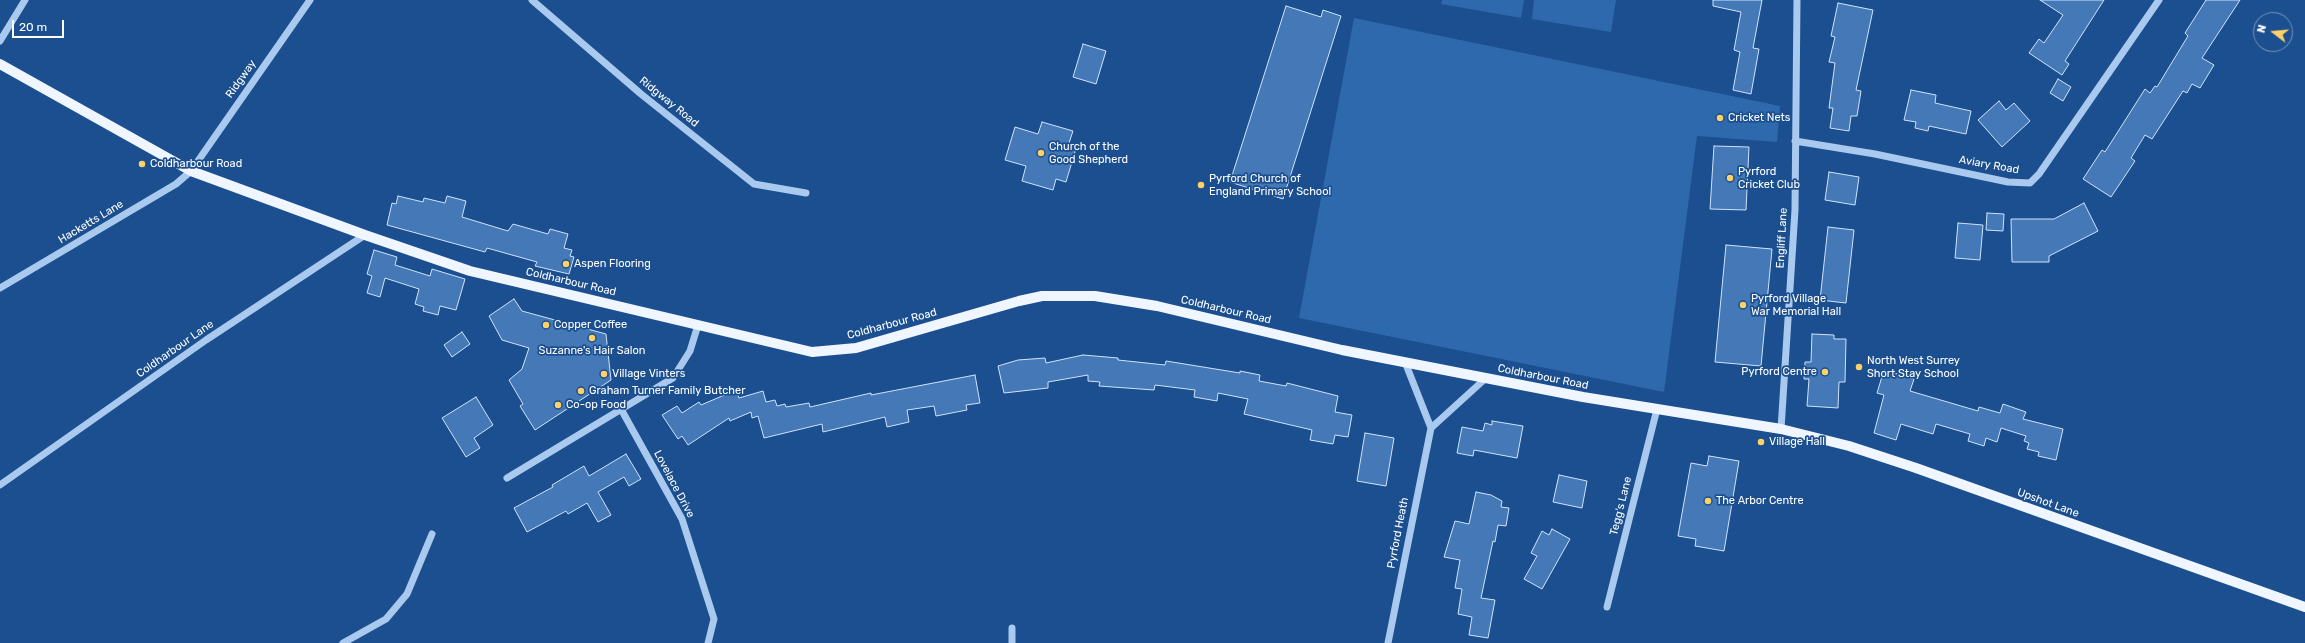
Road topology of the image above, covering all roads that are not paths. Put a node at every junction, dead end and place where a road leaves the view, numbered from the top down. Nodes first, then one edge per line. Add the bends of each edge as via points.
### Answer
1 (25, 0) edge
2 (310, 0) edge
3 (532, 0) edge
4 (1797, 0) edge
5 (2158, 0) edge
6 (0, 40) edge
7 (0, 64) edge
8 (1795, 142) junction
9 (191, 171) junction
10 (806, 193) dead end
11 (366, 235) junction
12 (0, 288) edge
13 (698, 325) junction
14 (1405, 362) junction
15 (1486, 378) junction
16 (620, 409) junction
17 (1657, 409) junction
18 (1430, 428) junction
19 (1781, 429) junction
20 (507, 478) dead end
21 (0, 485) edge
22 (432, 534) dead end
23 (1607, 607) dead end
24 (2305, 607) edge
25 (1012, 628) dead end
26 (343, 643) edge
27 (708, 643) edge
28 (1012, 643) edge
29 (1388, 643) edge

1 - 6 street
2 - 9 street, Ridgway
3 - 10 street, Ridgway Road via 641,94 754,184
4 - 8 street, Engliff Lane
5 - 8 street, Aviary Road via 2039,174 2030,182 2008,182 1875,154
7 - 9 main road, Coldharbour Road
8 - 19 street, Engliff Lane via 1795,210
9 - 11 main road, Coldharbour Road
9 - 12 street, Hacketts Lane via 176,184
11 - 13 main road, Coldharbour Road via 470,271
11 - 21 street, Coldharbour Lane via 206,340
13 - 14 main road, Coldharbour Road via 812,352 856,348 1042,296 1095,296 1157,306 1342,350
13 - 16 street via 690,351 673,378
14 - 15 main road, Coldharbour Road
14 - 18 street
15 - 17 main road, Coldharbour Road
15 - 18 street
16 - 20 street
16 - 27 street, Lovelace Drive via 682,519 714,619
17 - 19 main road, Coldharbour Road
17 - 23 street, Tegg's Lane
18 - 29 street, Pyrford Heath
19 - 24 main road, Upshot Lane via 1849,446 1916,468
22 - 26 street via 407,594 386,619
25 - 28 street

